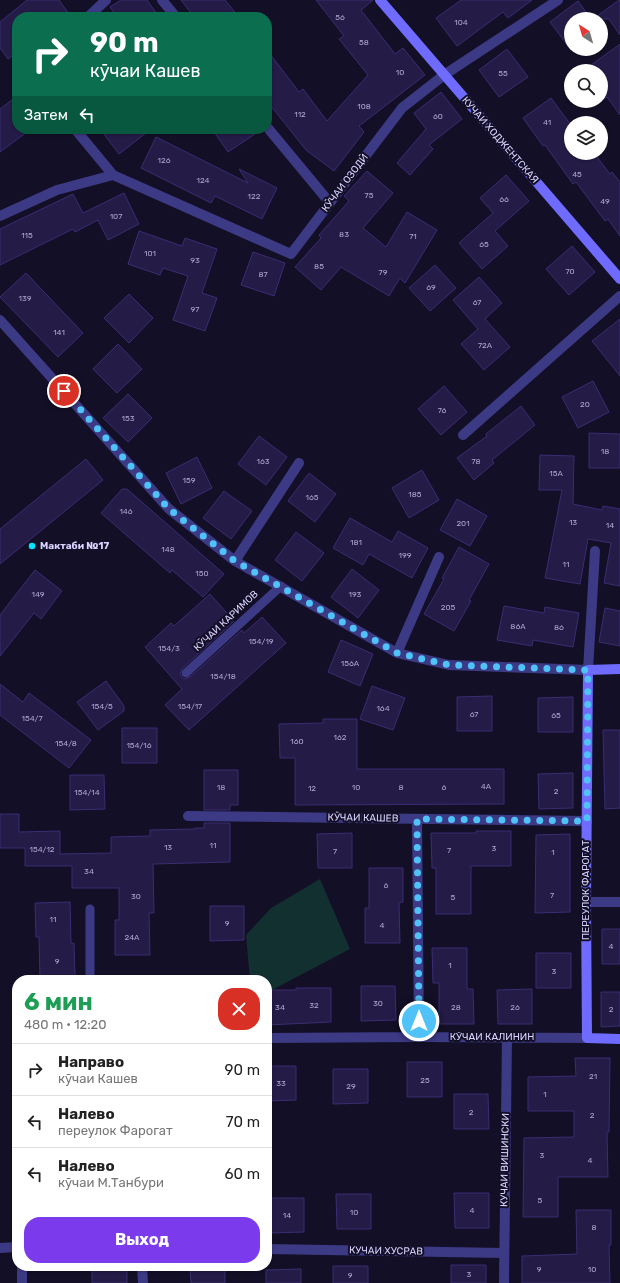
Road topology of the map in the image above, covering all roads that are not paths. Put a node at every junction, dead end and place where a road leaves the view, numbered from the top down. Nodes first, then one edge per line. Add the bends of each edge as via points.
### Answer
1 (106, 0) edge
2 (162, 0) edge
3 (380, 0) edge
4 (558, 0) edge
5 (93, 12) edge
6 (172, 12) edge
7 (444, 75) junction
8 (272, 132) edge
9 (79, 134) edge
10 (113, 175) junction
11 (330, 203) junction
12 (0, 216) edge
13 (620, 279) edge
14 (620, 296) edge
15 (0, 320) edge
16 (463, 435) dead end
17 (299, 463) dead end
18 (595, 551) dead end
19 (439, 558) dead end
20 (235, 561) junction
21 (281, 586) junction
22 (397, 653) junction
23 (620, 669) edge
24 (588, 670) junction
25 (186, 673) dead end
26 (188, 816) dead end
27 (417, 819) junction
28 (587, 821) junction
29 (586, 902) junction
30 (620, 902) edge
31 (90, 909) dead end
32 (90, 975) edge
33 (419, 1037) junction
34 (506, 1037) junction
35 (272, 1038) edge
36 (587, 1038) junction
37 (620, 1039) edge
38 (12, 1247) edge
39 (0, 1248) edge
40 (272, 1249) edge
41 (504, 1252) junction
42 (22, 1271) edge
43 (142, 1271) edge
44 (22, 1283) edge
45 (142, 1283) edge
46 (504, 1283) edge

1 - 5 street
2 - 6 street
3 - 7 street, КУЧАИ ХОДЖЕНТСКАЯ
4 - 7 street, КӮЧАИ ОЗОДӢ
7 - 11 street, КӮЧАИ ОЗОДӢ via 402,108
7 - 13 street, КУЧАИ ХОДЖЕНТСКАЯ
8 - 11 street
9 - 10 street, КӮЧАИ ОЗОДӢ
10 - 11 street, КӮЧАИ ОЗОДӢ via 290,254
10 - 12 street via 57,190
14 - 16 street
15 - 20 street via 169,509
17 - 20 street
18 - 24 street
19 - 22 street
20 - 21 street
21 - 22 street
21 - 25 lane, КӮЧАИ КАРИМОВ
22 - 24 street via 449,665
23 - 24 street
24 - 28 street, ПЕРЕУЛОК ФАРОГАТ
26 - 27 street, КӮЧАИ КАШЕВ
27 - 28 street, КӮЧАИ КАШЕВ
27 - 33 street
28 - 29 street, ПЕРЕУЛОК ФАРОГАТ
29 - 30 street
29 - 36 street, ПЕРЕУЛОК ФАРОГАТ
31 - 32 lane
33 - 34 street, КӮЧАИ КАЛИНИН
33 - 35 street, КӮЧАИ КАЛИНИН
34 - 36 street, КӮЧАИ КАЛИНИН
34 - 41 street, КУЧАИ ВИШИНСКИ
36 - 37 street, КӮЧАИ КАЛИНИН
38 - 39 street
40 - 41 street, КУЧАИ ХУСРАВ
41 - 46 street, КУЧАИ ВИШИНСКИ
42 - 44 street
43 - 45 street

